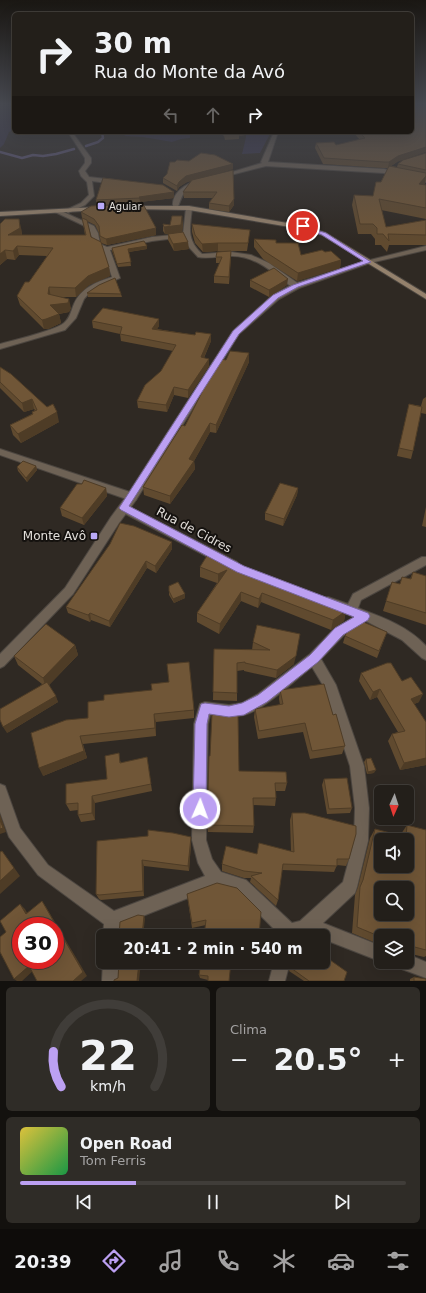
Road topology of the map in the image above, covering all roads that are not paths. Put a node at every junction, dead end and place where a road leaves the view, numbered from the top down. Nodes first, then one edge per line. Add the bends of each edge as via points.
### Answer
1 (83, 151) edge
2 (268, 151) edge
3 (266, 164) junction
4 (88, 179) junction
5 (426, 180) edge
6 (124, 183) edge
7 (175, 207) junction
8 (106, 208) edge
9 (122, 208) edge
10 (189, 208) junction
11 (57, 211) junction
12 (68, 211) junction
13 (0, 214) edge
14 (186, 235) junction
15 (425, 249) edge
16 (106, 250) junction
17 (368, 262) junction
18 (296, 286) junction
19 (426, 297) edge
20 (0, 347) edge
21 (0, 452) edge
22 (132, 497) junction
23 (124, 508) junction
24 (426, 561) edge
25 (241, 569) edge
26 (314, 597) edge
27 (351, 610) junction
28 (364, 616) junction
29 (426, 654) edge
30 (314, 658) junction
31 (0, 662) edge
32 (0, 791) edge
33 (216, 879) junction
34 (112, 920) junction
35 (111, 929) edge
36 (291, 929) edge
37 (298, 929) edge
38 (330, 933) edge
39 (374, 951) edge
40 (414, 965) edge
41 (111, 969) edge
42 (280, 969) edge
43 (426, 970) edge
44 (110, 981) edge
45 (277, 981) edge

1 - 4 street via 88,163 82,171
2 - 3 street via 264,162
3 - 5 street via 392,170
3 - 7 street via 189,184 176,195
4 - 6 street
4 - 12 street via 92,195
7 - 9 main road
7 - 10 main road
8 - 12 main road
10 - 14 street
10 - 17 main road via 303,226 324,234
11 - 12 main road
11 - 13 main road
11 - 16 street via 92,226 97,245
14 - 16 street via 152,239
14 - 18 street via 190,247 200,256 248,256 257,259
15 - 17 street
16 - 20 street via 116,278 101,282 80,298 70,323 62,328
17 - 18 street
17 - 19 main road
18 - 22 street via 276,297 236,332
21 - 22 street
22 - 23 street
23 - 25 street, Rua de Cidres
23 - 31 street via 69,591
24 - 27 street via 357,598
26 - 27 street
27 - 28 street
28 - 29 street via 406,636
28 - 30 street via 339,632
30 - 33 street via 263,698 244,709 229,711 205,708 201,724 199,840 206,863
30 - 37 street via 330,685 357,766 362,808 360,840 349,887 331,905
32 - 34 street via 14,832 43,870
33 - 34 street
33 - 36 street via 241,886
34 - 35 street
38 - 39 street
40 - 43 street
41 - 44 street
42 - 45 street

